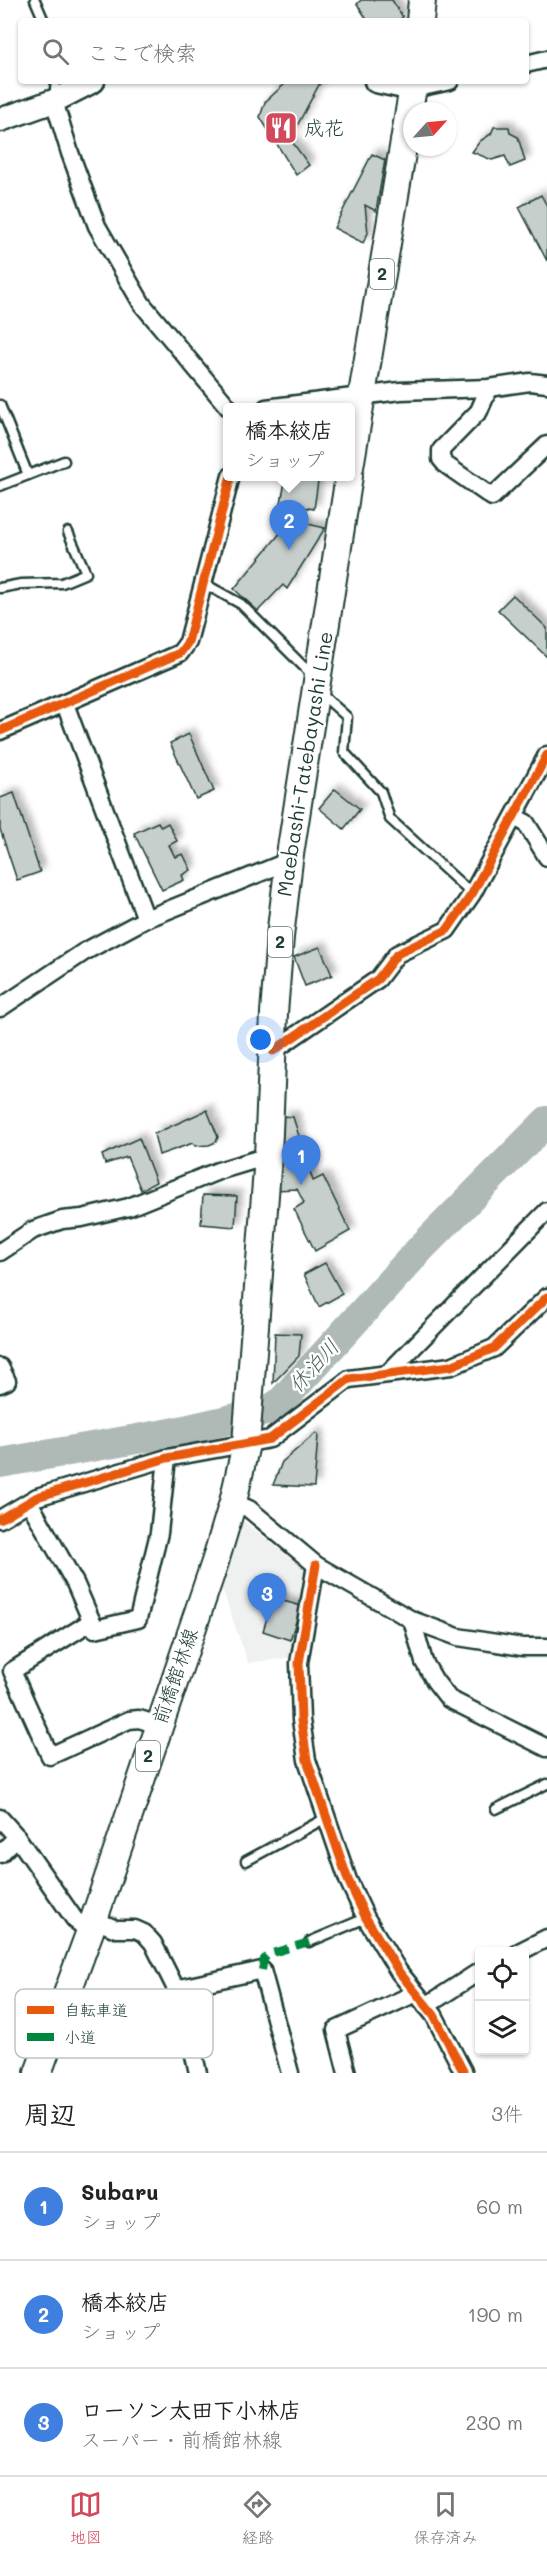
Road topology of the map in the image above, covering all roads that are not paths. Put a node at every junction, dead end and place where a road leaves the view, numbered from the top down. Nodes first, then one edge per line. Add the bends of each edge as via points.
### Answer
1 (35, 0) edge
2 (422, 0) edge
3 (43, 18) edge
4 (420, 18) edge
5 (547, 59) edge
6 (529, 63) edge
7 (82, 84) edge
8 (414, 85) edge
9 (55, 91) edge
10 (0, 120) edge
11 (547, 384) edge
12 (489, 388) junction
13 (362, 395) junction
14 (225, 403) edge
15 (303, 403) edge
16 (0, 405) edge
17 (355, 441) edge
18 (547, 444) edge
19 (64, 461) dead end
20 (28, 475) junction
21 (230, 481) edge
22 (348, 481) edge
23 (0, 486) edge
24 (68, 532) dead end
25 (203, 583) junction
26 (0, 588) edge
27 (317, 685) junction
28 (64, 704) junction
29 (0, 731) edge
30 (547, 755) edge
31 (514, 817) junction
32 (547, 857) edge
33 (289, 861) junction
34 (472, 894) junction
35 (146, 919) junction
36 (0, 1008) edge
37 (273, 1051) junction
38 (268, 1156) junction
39 (547, 1211) edge
40 (0, 1252) edge
41 (547, 1297) edge
42 (0, 1367) edge
43 (389, 1372) junction
44 (0, 1384) edge
45 (247, 1431) junction
46 (167, 1458) junction
47 (29, 1502) junction
48 (233, 1502) junction
49 (0, 1519) edge
50 (316, 1566) junction
51 (412, 1620) junction
52 (92, 1621) junction
53 (547, 1647) edge
54 (159, 1725) junction
55 (547, 1748) edge
56 (547, 1784) edge
57 (496, 1809) dead end
58 (0, 1818) edge
59 (326, 1818) junction
60 (17, 1837) junction
61 (0, 1854) edge
62 (246, 1861) dead end
63 (366, 1918) junction
64 (92, 1925) junction
65 (547, 1938) edge
66 (309, 1942) dead end
67 (529, 1947) edge
68 (475, 1973) edge
69 (69, 1989) edge
70 (176, 1989) joint
71 (421, 2000) junction
72 (43, 2058) edge
73 (195, 2058) edge
74 (38, 2073) edge
75 (198, 2073) edge
76 (290, 2073) edge
77 (347, 2073) edge
78 (464, 2073) edge

1 - 3 lane
2 - 4 main road
5 - 6 street
7 - 9 street
8 - 13 main road, 2
9 - 10 street
9 - 14 street via 70,153 102,236 142,304
11 - 12 street via 530,382
12 - 13 street
12 - 18 street via 479,411 441,450 446,465 492,497
13 - 15 street
13 - 17 main road, 2
16 - 20 lane
19 - 20 lane
20 - 23 lane
21 - 25 street
22 - 27 main road, Maebashi-Tatebayashi Line / 2
24 - 26 lane via 86,573 62,583
25 - 27 lane via 241,604
25 - 28 street via 189,642 180,653
27 - 33 main road, Maebashi-Tatebayashi Line / 2
27 - 34 lane via 347,717 344,752 381,792 390,819
28 - 29 street
28 - 35 street
30 - 31 street
31 - 32 street via 526,823
31 - 34 street
33 - 35 street
33 - 37 main road, Maebashi-Tatebayashi Line / 2
34 - 37 street via 447,930 398,954 378,979
35 - 36 street via 84,952
37 - 38 main road, Maebashi-Tatebayashi Line / 2
38 - 40 street via 218,1171 129,1207 33,1230
38 - 45 main road, Maebashi-Tatebayashi Line / 2
39 - 43 street
41 - 43 street via 494,1348 451,1366
42 - 44 street via 8,1381
43 - 45 street via 349,1379 270,1439
45 - 46 street
45 - 48 main road, 前橋館林線 / 2
46 - 47 street
46 - 52 street via 159,1533 138,1619 95,1629
47 - 49 street
47 - 52 street
48 - 50 street via 249,1509
48 - 54 main road, 前橋館林線 / 2
50 - 51 street
50 - 59 street via 299,1663 301,1720 307,1760
51 - 53 street via 458,1637
51 - 55 street via 424,1662 449,1699
52 - 54 street via 12,1671 50,1756 129,1720
54 - 64 main road, 前橋館林線 / 2
56 - 57 lane
58 - 60 street
59 - 62 lane
59 - 63 street
60 - 61 street
60 - 64 street via 75,1920
63 - 66 lane
63 - 71 street
64 - 69 main road, 前橋館林線 / 2
64 - 70 street via 144,1933
65 - 67 street
68 - 71 street
70 - 76 street via 262,1970
71 - 77 street via 336,2030
71 - 78 street via 434,2015
72 - 74 main road, 前橋館林線 / 2
73 - 75 street

